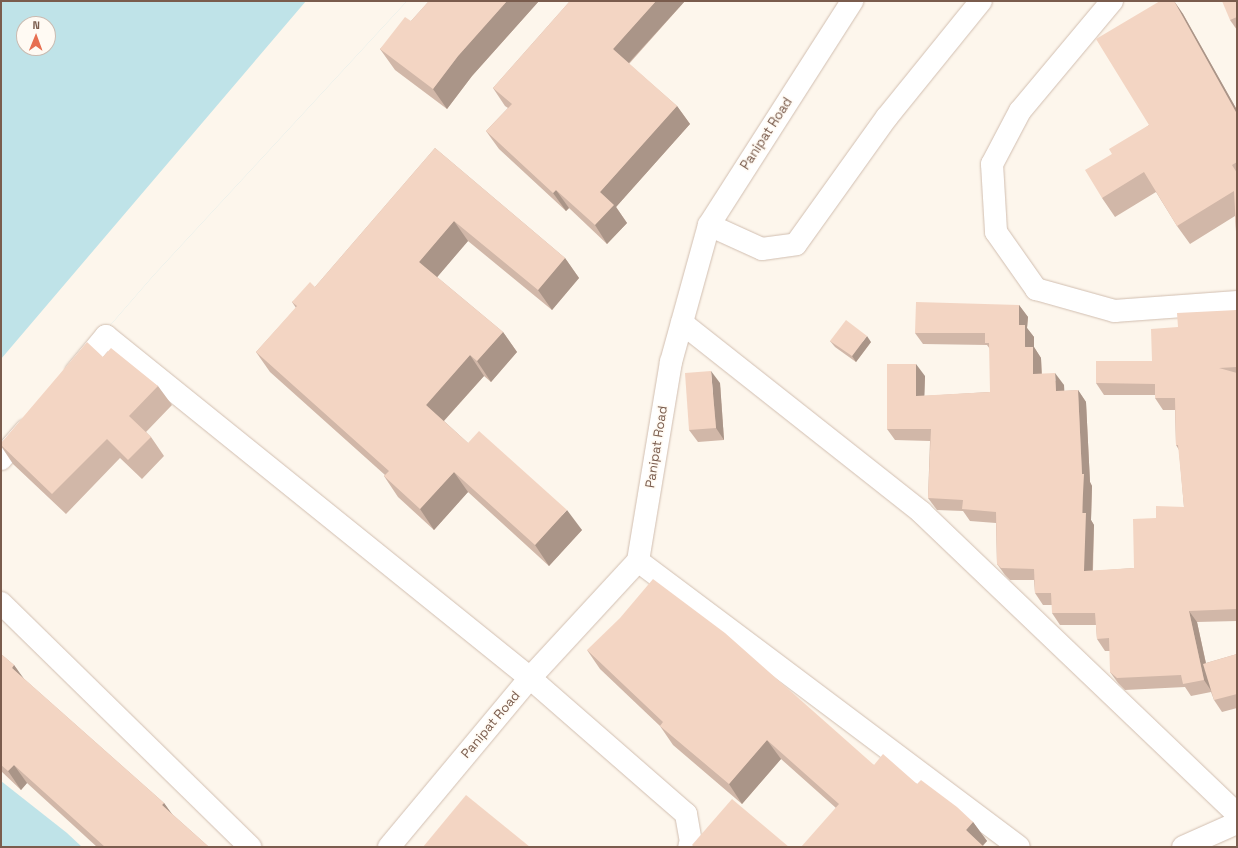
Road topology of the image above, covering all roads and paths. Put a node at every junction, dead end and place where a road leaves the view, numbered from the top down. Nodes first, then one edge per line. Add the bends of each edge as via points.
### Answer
1 (852, 1) edge
2 (981, 1) edge
3 (1112, 1) edge
4 (709, 225) junction
5 (1237, 302) edge
6 (682, 323) junction
7 (61, 389) edge
8 (41, 412) edge
9 (1, 459) edge
10 (638, 561) junction
11 (1, 603) edge
12 (530, 678) junction
13 (1237, 814) edge
14 (1237, 823) edge
15 (250, 847) edge
16 (390, 847) edge
17 (689, 847) edge
18 (1019, 847) edge
19 (1183, 847) edge

1 - 4 street, Panipat Road
2 - 4 street via 887,117 796,244 762,249
3 - 5 street via 1020,111 992,164 996,232 1036,289 1115,311
4 - 6 street, Panipat Road
6 - 10 street, Panipat Road via 670,362
6 - 13 street via 921,512
7 - 12 street via 106,336
8 - 9 street
10 - 12 street, Panipat Road
10 - 18 street
11 - 15 street
12 - 16 street, Panipat Road
12 - 17 street via 686,814
14 - 19 street

